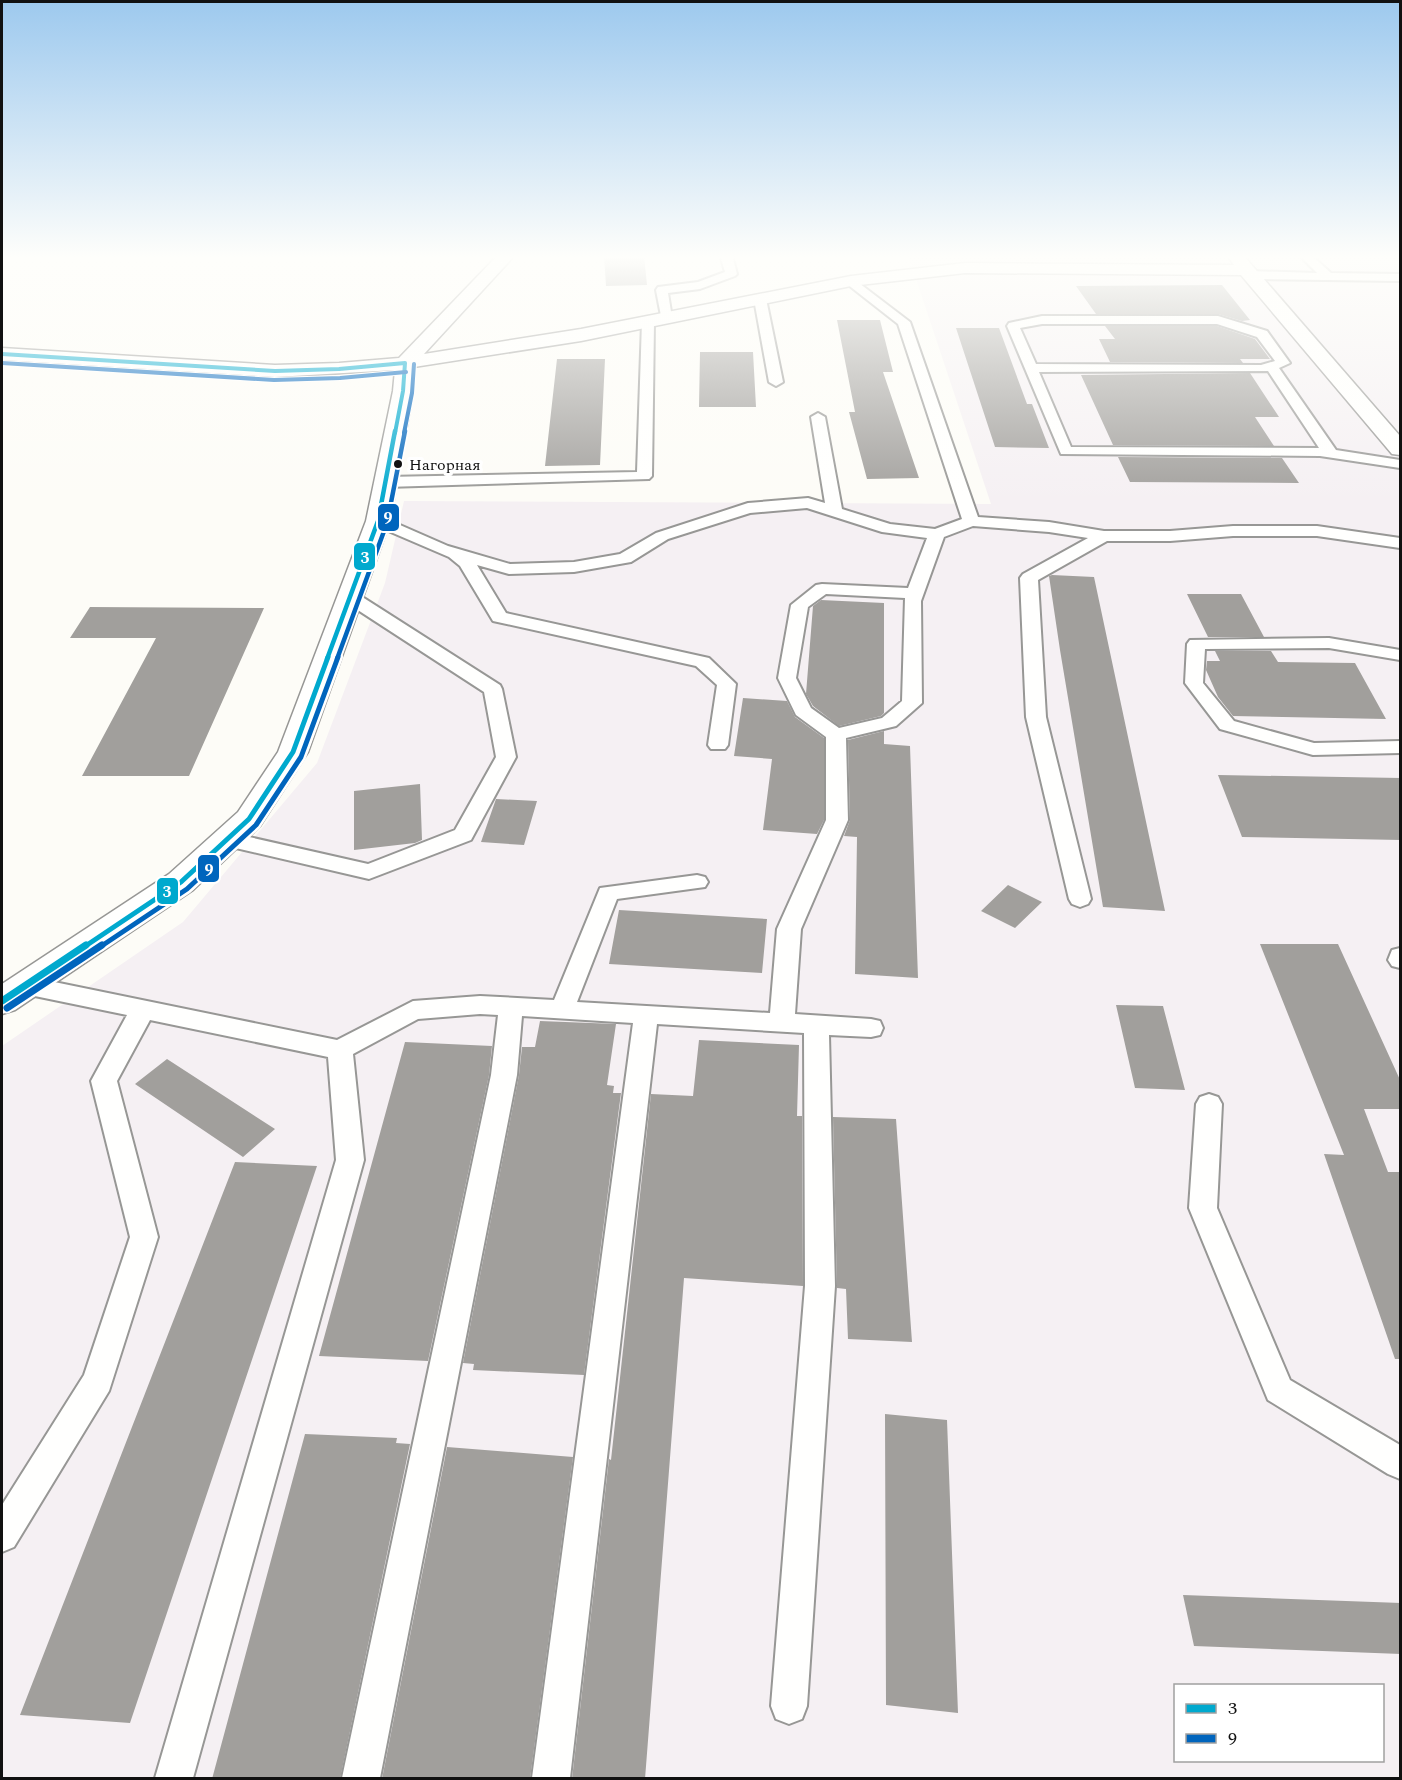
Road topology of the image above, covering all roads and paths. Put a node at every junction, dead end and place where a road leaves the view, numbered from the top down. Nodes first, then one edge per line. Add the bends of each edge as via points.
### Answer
1 (429, 338) edge
2 (562, 338) edge
3 (648, 338) edge
4 (768, 338) edge
5 (909, 338) edge
6 (1017, 338) edge
7 (1265, 338) edge
8 (1306, 338) edge
9 (2, 354) edge
10 (405, 363) junction
11 (1271, 366) junction
12 (1031, 368) junction
13 (776, 382) dead end
14 (818, 417) dead end
15 (1401, 449) edge
16 (1331, 454) junction
17 (1401, 464) edge
18 (386, 482) junction
19 (834, 510) junction
20 (378, 521) junction
21 (971, 521) junction
22 (937, 534) junction
23 (1104, 536) junction
24 (1401, 543) edge
25 (453, 554) junction
26 (915, 593) junction
27 (350, 597) junction
28 (1401, 655) edge
29 (836, 735) junction
30 (718, 745) dead end
31 (1401, 747) edge
32 (227, 839) junction
33 (697, 882) dead end
34 (1080, 899) dead end
35 (1401, 956) edge
36 (1401, 960) edge
37 (13, 993) edge
38 (511, 1006) junction
39 (143, 1009) junction
40 (562, 1010) junction
41 (646, 1015) junction
42 (782, 1022) junction
43 (816, 1025) junction
44 (871, 1028) dead end
45 (340, 1050) junction
46 (1209, 1104) dead end
47 (1401, 1463) edge
48 (2, 1535) edge
49 (789, 1707) dead end
50 (174, 1779) edge
51 (360, 1779) edge
52 (551, 1779) edge

1 - 10 street
2 - 10 street
3 - 18 lane via 644,476
4 - 13 lane
5 - 21 lane
6 - 12 lane
7 - 11 lane via 1283,363
8 - 15 street
9 - 10 street via 275,371
10 - 18 street
11 - 12 lane
11 - 16 lane
12 - 16 lane via 1066,451
14 - 19 lane
16 - 17 lane
18 - 20 street
19 - 22 lane via 888,529
19 - 25 lane via 808,503 748,508 662,536 625,558 574,567 509,569
20 - 25 lane
20 - 27 street
21 - 22 lane
21 - 23 lane
22 - 26 lane
23 - 24 lane via 1317,531
23 - 34 lane via 1029,578 1036,717
25 - 30 lane via 467,563 499,617 702,663 728,684
26 - 29 lane via 912,703 889,722
26 - 29 lane via 822,589 800,605 787,678 803,711
27 - 32 street via 293,752 249,819
27 - 32 lane via 493,689 507,758 463,835 369,872
28 - 31 lane via 1329,644 1196,644 1194,683 1227,725 1313,749
29 - 42 lane via 837,820 789,929
32 - 37 street via 181,882
33 - 40 lane via 608,893
35 - 36 lane
37 - 39 lane
38 - 40 lane
38 - 45 lane via 413,1010
38 - 51 lane via 504,1075
39 - 45 lane
39 - 48 lane via 104,1081 144,1237 98,1381
40 - 41 lane
41 - 42 lane
41 - 52 lane
42 - 43 lane
43 - 44 lane
43 - 49 lane via 820,1286
45 - 50 lane via 350,1160
46 - 47 lane via 1203,1208 1279,1390

